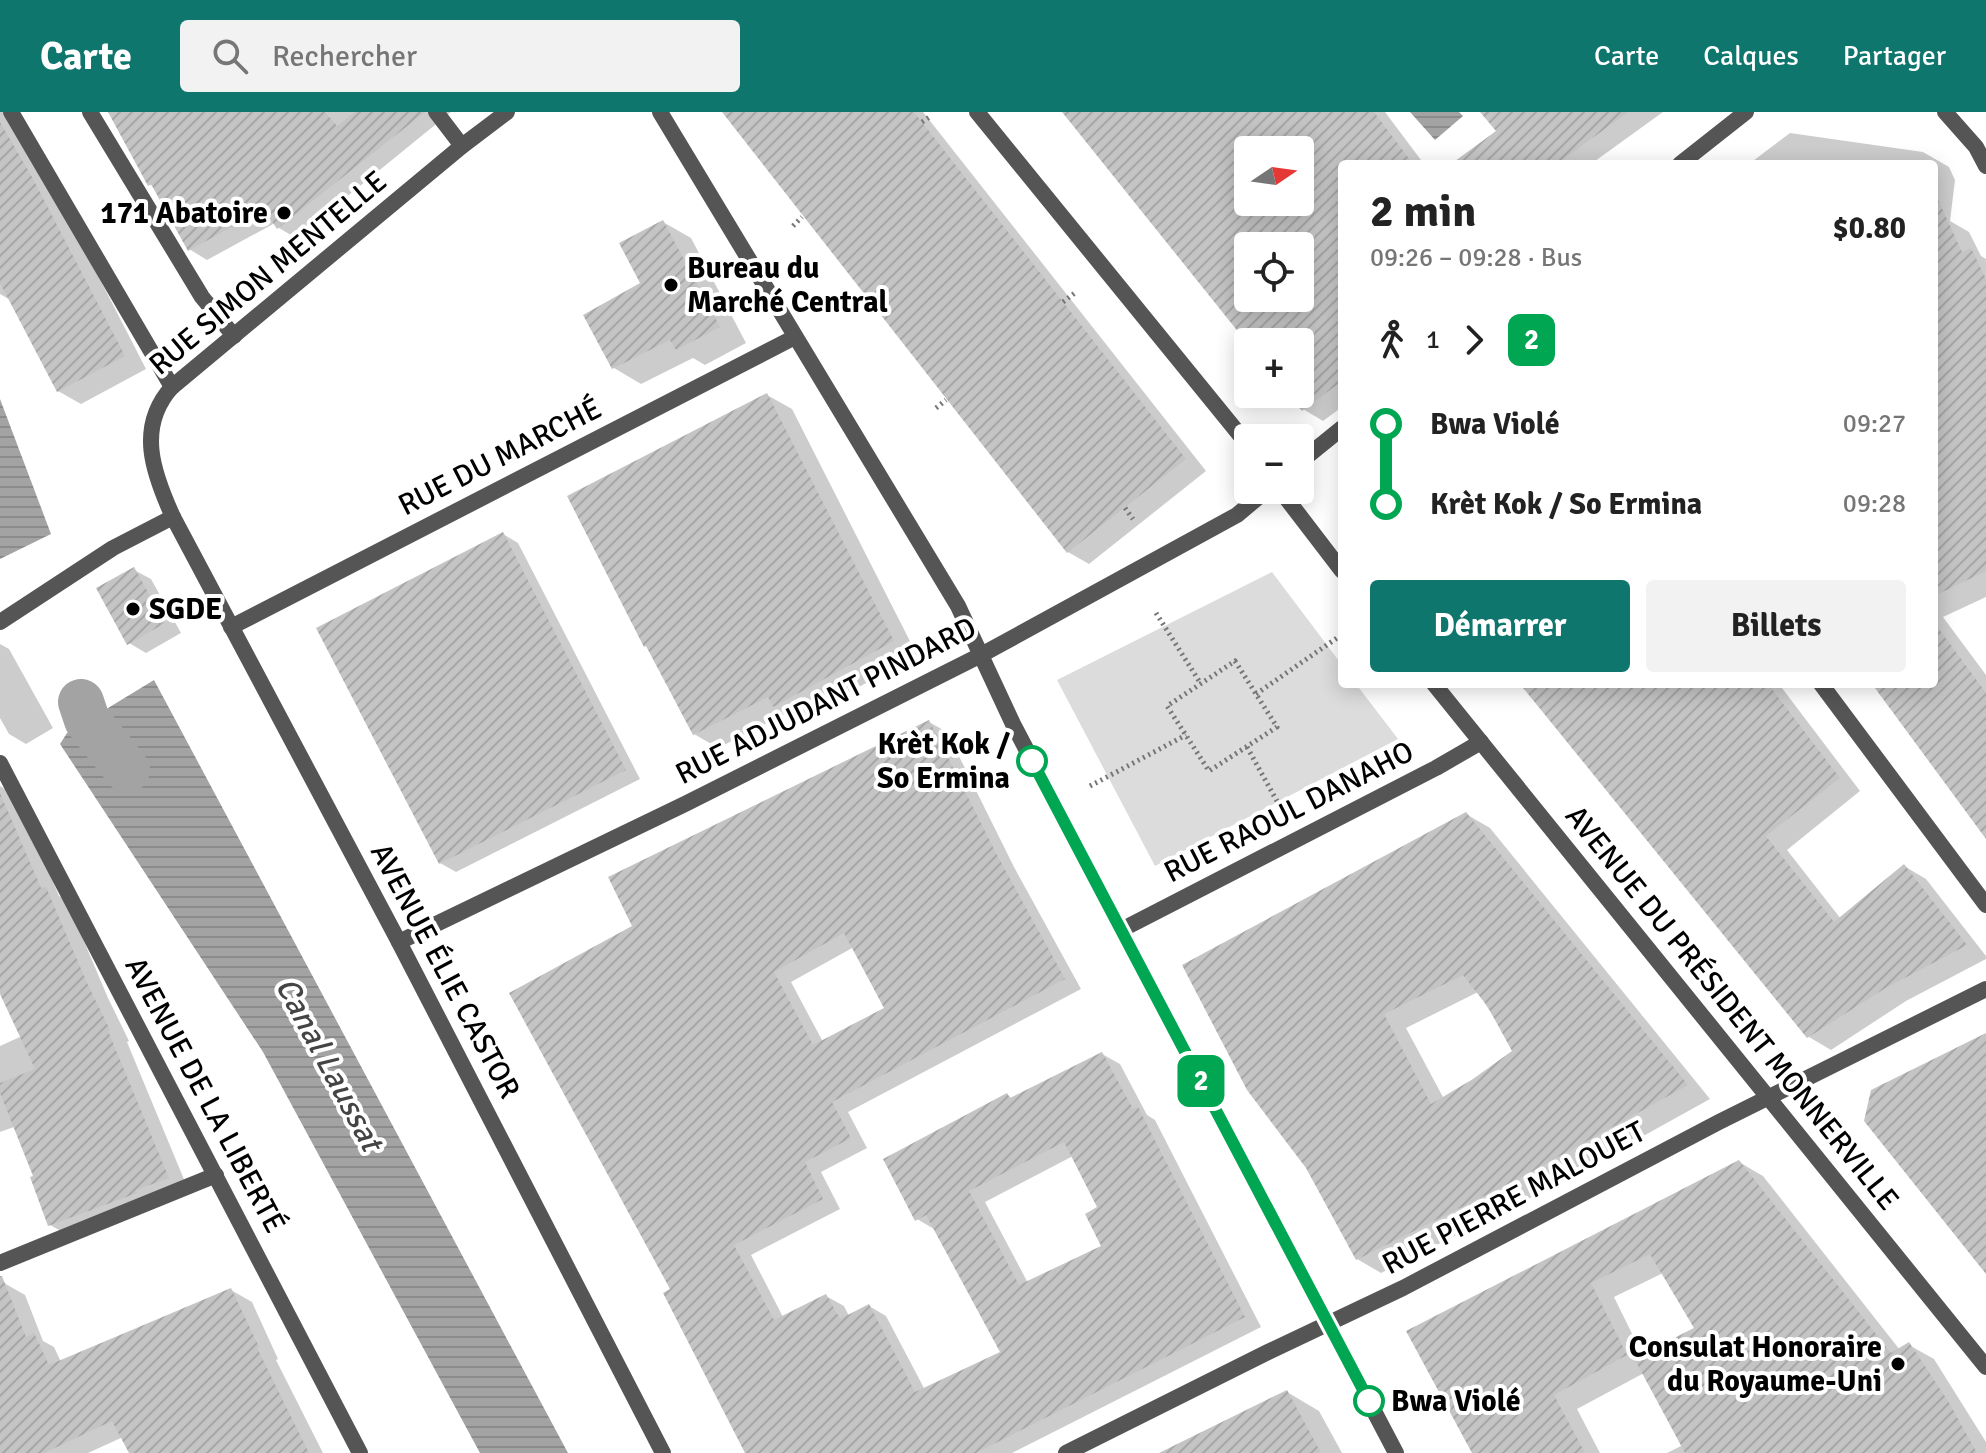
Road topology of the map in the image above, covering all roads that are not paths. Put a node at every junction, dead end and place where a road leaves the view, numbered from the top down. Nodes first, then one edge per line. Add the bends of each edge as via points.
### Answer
1 (11, 112) edge
2 (90, 112) edge
3 (436, 112) edge
4 (507, 112) edge
5 (660, 112) edge
6 (977, 112) edge
7 (1746, 112) edge
8 (1945, 112) edge
9 (462, 146) junction
10 (1685, 160) edge
11 (1986, 166) edge
12 (234, 336) junction
13 (795, 337) junction
14 (172, 387) junction
15 (1234, 428) edge
16 (1338, 431) edge
17 (1314, 451) edge
18 (1250, 504) edge
19 (1291, 504) edge
20 (173, 517) junction
21 (1338, 566) edge
22 (0, 622) edge
23 (231, 627) junction
24 (981, 655) junction
25 (1437, 688) edge
26 (1824, 688) edge
27 (1481, 742) junction
28 (0, 763) edge
29 (1986, 905) edge
30 (1121, 930) junction
31 (399, 942) junction
32 (1986, 989) edge
33 (1767, 1098) junction
34 (216, 1175) junction
35 (0, 1263) edge
36 (1329, 1323) junction
37 (1986, 1367) edge
38 (360, 1453) edge
39 (663, 1453) edge
40 (1066, 1453) edge
41 (1396, 1453) edge

1 - 14 street
2 - 12 street via 202,297
3 - 9 street
4 - 9 street, RUE SIMON MENTELLE
5 - 13 street
6 - 15 street
7 - 10 street
8 - 11 street
9 - 12 street, RUE SIMON MENTELLE
12 - 14 street, RUE SIMON MENTELLE
13 - 23 street, RUE DU MARCHÉ
13 - 24 street via 958,606
14 - 20 street, RUE SIMON MENTELLE via 159,403 150,436 157,480
16 - 17 street
18 - 24 street, RUE ADJUDANT PINDARD
19 - 21 street
20 - 22 street via 113,548
20 - 23 street, AVENUE ÉLIE CASTOR
23 - 31 street, AVENUE ÉLIE CASTOR
24 - 30 street
24 - 31 street, RUE ADJUDANT PINDARD
25 - 27 street, AVENUE DU PRÉSIDENT MONNERVILLE
26 - 29 street
27 - 30 street, RUE RAOUL DANAHO
27 - 33 street, AVENUE DU PRÉSIDENT MONNERVILLE
28 - 34 street, AVENUE DE LA LIBERTÉ
30 - 36 street
31 - 39 street, AVENUE ÉLIE CASTOR
32 - 33 street, RUE PIERRE MALOUET
33 - 36 street, RUE PIERRE MALOUET
33 - 37 street, AVENUE DU PRÉSIDENT MONNERVILLE
34 - 35 street
34 - 38 street, AVENUE DE LA LIBERTÉ
36 - 40 street, RUE PIERRE MALOUET
36 - 41 street

